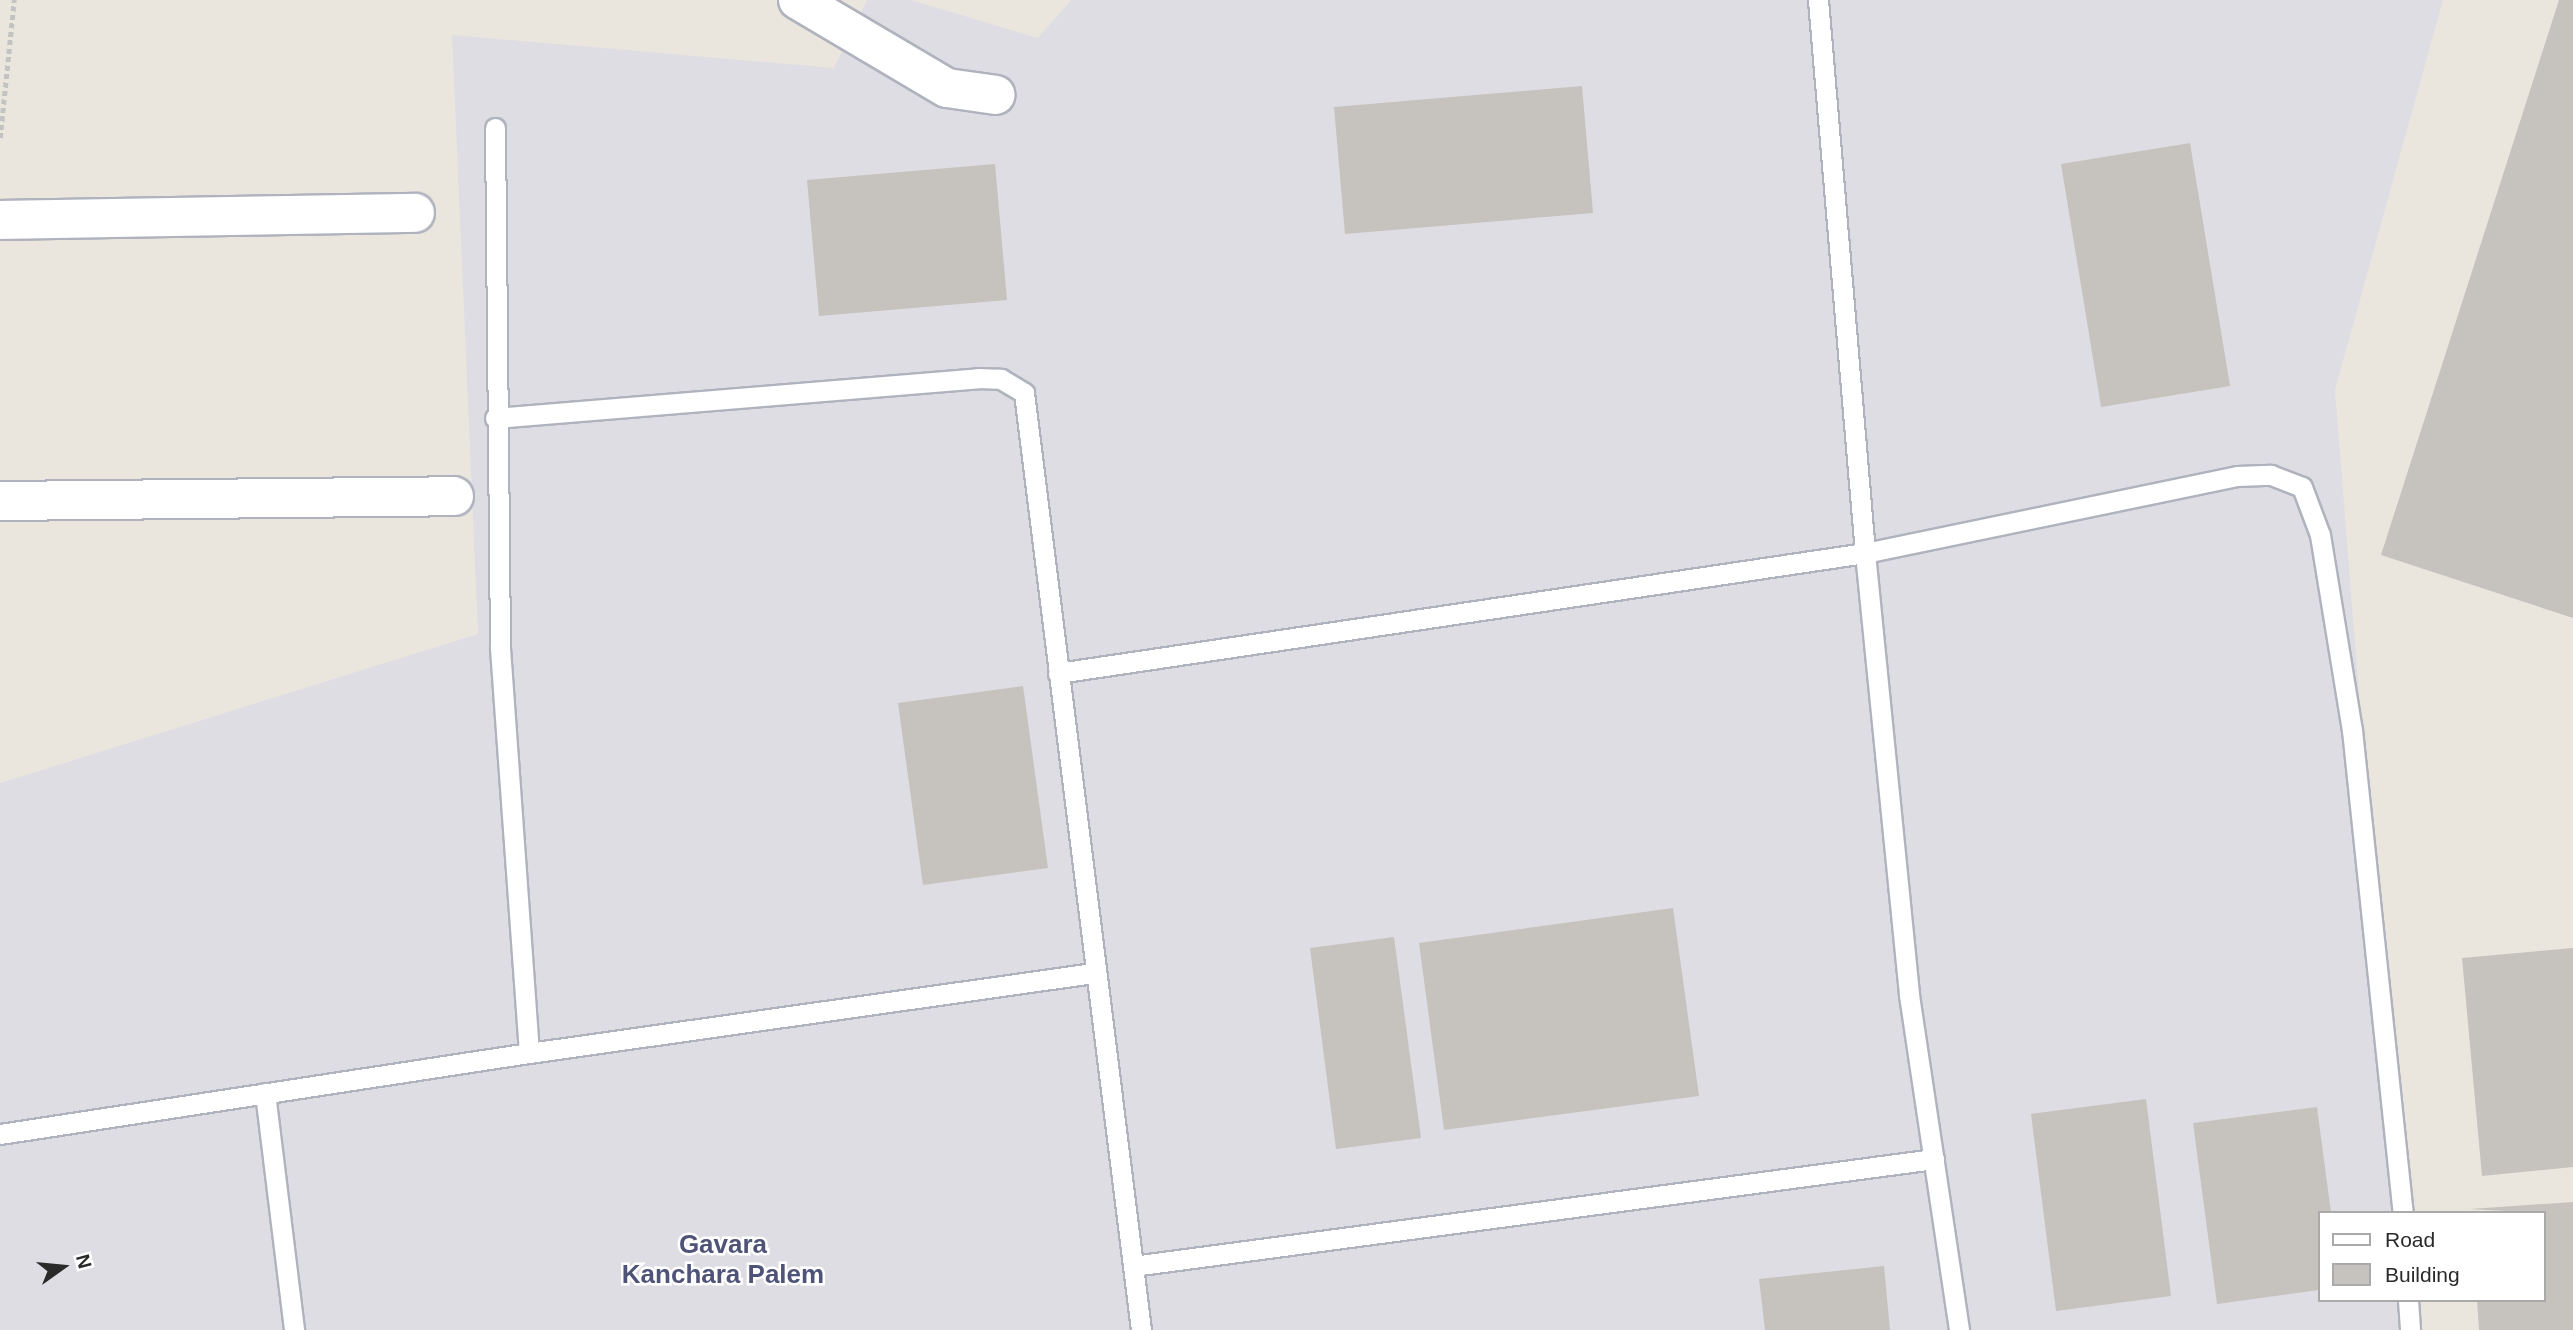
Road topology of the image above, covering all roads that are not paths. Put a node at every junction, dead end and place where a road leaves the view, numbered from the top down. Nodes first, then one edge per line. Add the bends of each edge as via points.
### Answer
1 (799, 0) edge
2 (1818, 0) edge
3 (996, 95) dead end
4 (495, 128) dead end
5 (415, 213) dead end
6 (0, 220) edge
7 (495, 418) junction
8 (454, 496) dead end
9 (0, 502) edge
10 (1865, 553) junction
11 (1058, 673) junction
12 (1093, 973) junction
13 (529, 1053) junction
14 (265, 1093) junction
15 (0, 1134) edge
16 (1934, 1159) junction
17 (2403, 1211) edge
18 (1133, 1266) junction
19 (2409, 1302) edge
20 (294, 1330) edge
21 (1141, 1330) edge
22 (1959, 1330) edge
23 (2410, 1330) edge

1 - 3 street via 947,88
2 - 10 lane
4 - 7 lane
5 - 6 street
7 - 11 lane via 1001,379 1024,393
7 - 13 lane via 500,648
8 - 9 street
10 - 11 lane
10 - 16 lane via 1909,995
10 - 17 lane via 2237,475 2270,475 2302,487 2320,535 2352,730
11 - 12 lane
12 - 13 lane
12 - 18 lane
13 - 14 lane
14 - 15 lane
14 - 20 lane
16 - 18 lane
16 - 22 lane
18 - 21 lane
19 - 23 lane

